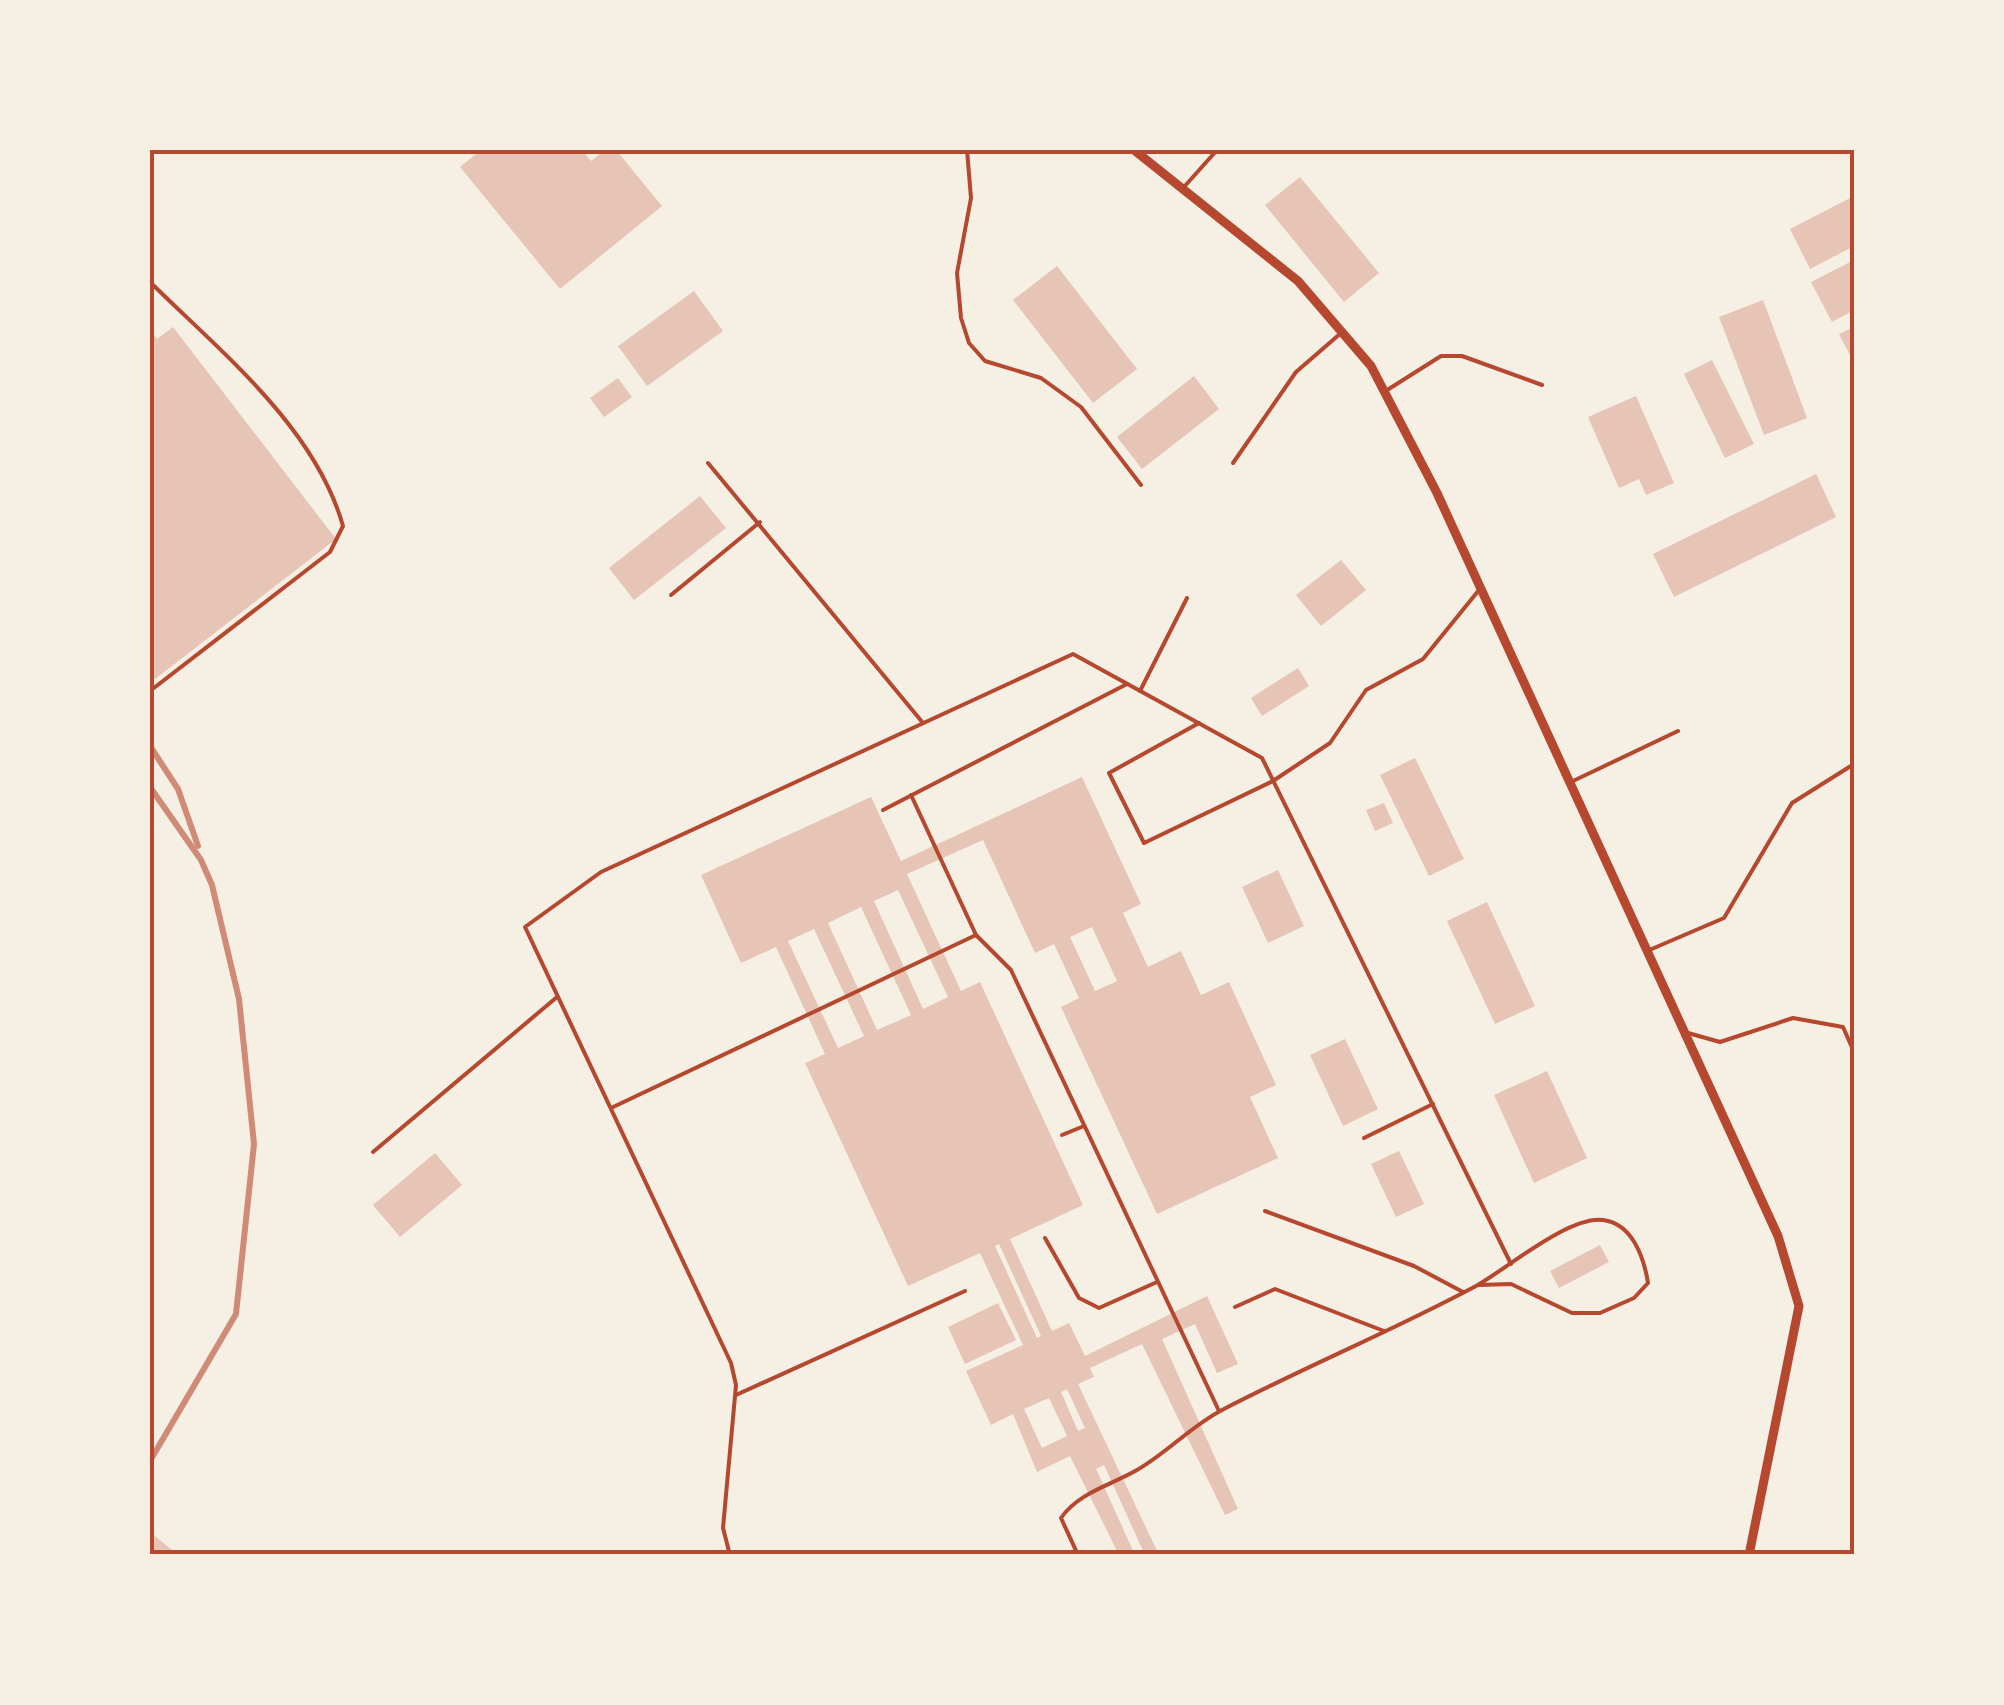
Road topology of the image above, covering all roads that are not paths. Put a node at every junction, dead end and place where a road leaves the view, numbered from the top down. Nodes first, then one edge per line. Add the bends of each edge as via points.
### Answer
1 (967, 150) edge
2 (1134, 150) edge
3 (1218, 150) edge
4 (1184, 187) junction
5 (150, 282) edge
6 (1342, 332) junction
7 (1542, 385) dead end
8 (1384, 392) junction
9 (708, 464) dead end
10 (1233, 464) dead end
11 (1142, 485) dead end
12 (760, 522) junction
13 (1479, 590) junction
14 (671, 595) dead end
15 (1187, 598) dead end
16 (1127, 684) junction
17 (1140, 691) junction
18 (150, 692) edge
19 (923, 724) junction
20 (1199, 724) junction
21 (1678, 731) dead end
22 (1854, 764) edge
23 (1274, 781) junction
24 (1569, 783) junction
25 (911, 795) junction
26 (883, 810) dead end
27 (976, 935) junction
28 (1646, 951) junction
29 (558, 996) junction
30 (1684, 1032) junction
31 (1854, 1052) edge
32 (1433, 1104) junction
33 (611, 1108) junction
34 (1084, 1126) junction
35 (1062, 1135) dead end
36 (1364, 1138) dead end
37 (373, 1152) dead end
38 (1265, 1210) dead end
39 (1045, 1238) dead end
40 (1511, 1264) junction
41 (1157, 1282) junction
42 (1478, 1284) junction
43 (965, 1291) dead end
44 (1463, 1292) junction
45 (1235, 1307) dead end
46 (1384, 1331) junction
47 (736, 1395) junction
48 (1219, 1411) junction
49 (730, 1555) edge
50 (1078, 1555) edge
51 (1749, 1555) edge

1 - 11 lane via 971,198 957,273 970,344 985,362 1042,378 1081,407
2 - 4 street
3 - 4 lane
4 - 6 street via 1298,281
5 - 18 lane via 279,413 334,495 343,526 330,552
6 - 8 street
6 - 10 lane via 1296,372
7 - 8 lane via 1462,356 1441,356
8 - 13 street
9 - 12 lane
12 - 14 lane
12 - 19 lane
13 - 23 lane via 1423,658 1366,690 1330,742
13 - 24 street
15 - 17 lane
16 - 17 lane
16 - 19 lane via 1073,654
16 - 25 lane
17 - 20 lane
19 - 29 lane via 601,872 526,926
20 - 23 lane via 1262,758
20 - 23 lane via 1109,772 1144,843
21 - 24 lane
22 - 28 lane via 1792,803 1724,918
23 - 32 lane
24 - 28 street
25 - 26 lane
25 - 27 lane
27 - 33 lane
27 - 34 lane via 1011,970
28 - 30 street
29 - 33 lane
29 - 37 lane
30 - 31 lane via 1720,1042 1794,1018 1843,1026
30 - 51 street via 1778,1236 1799,1306
32 - 36 lane
32 - 40 lane
33 - 47 lane via 730,1363
34 - 35 lane
34 - 41 lane
38 - 44 lane via 1414,1266
39 - 41 lane via 1079,1298 1099,1308
40 - 42 lane
40 - 42 lane via 1579,1224 1608,1220 1628,1233 1644,1258 1648,1283 1634,1298 1600,1313 1572,1312 1512,1284
41 - 48 lane
42 - 44 lane
43 - 47 lane
44 - 46 lane
45 - 46 lane via 1275,1289
46 - 48 lane
47 - 49 lane via 724,1528
48 - 50 lane via 1140,1468 1070,1504 1061,1518

